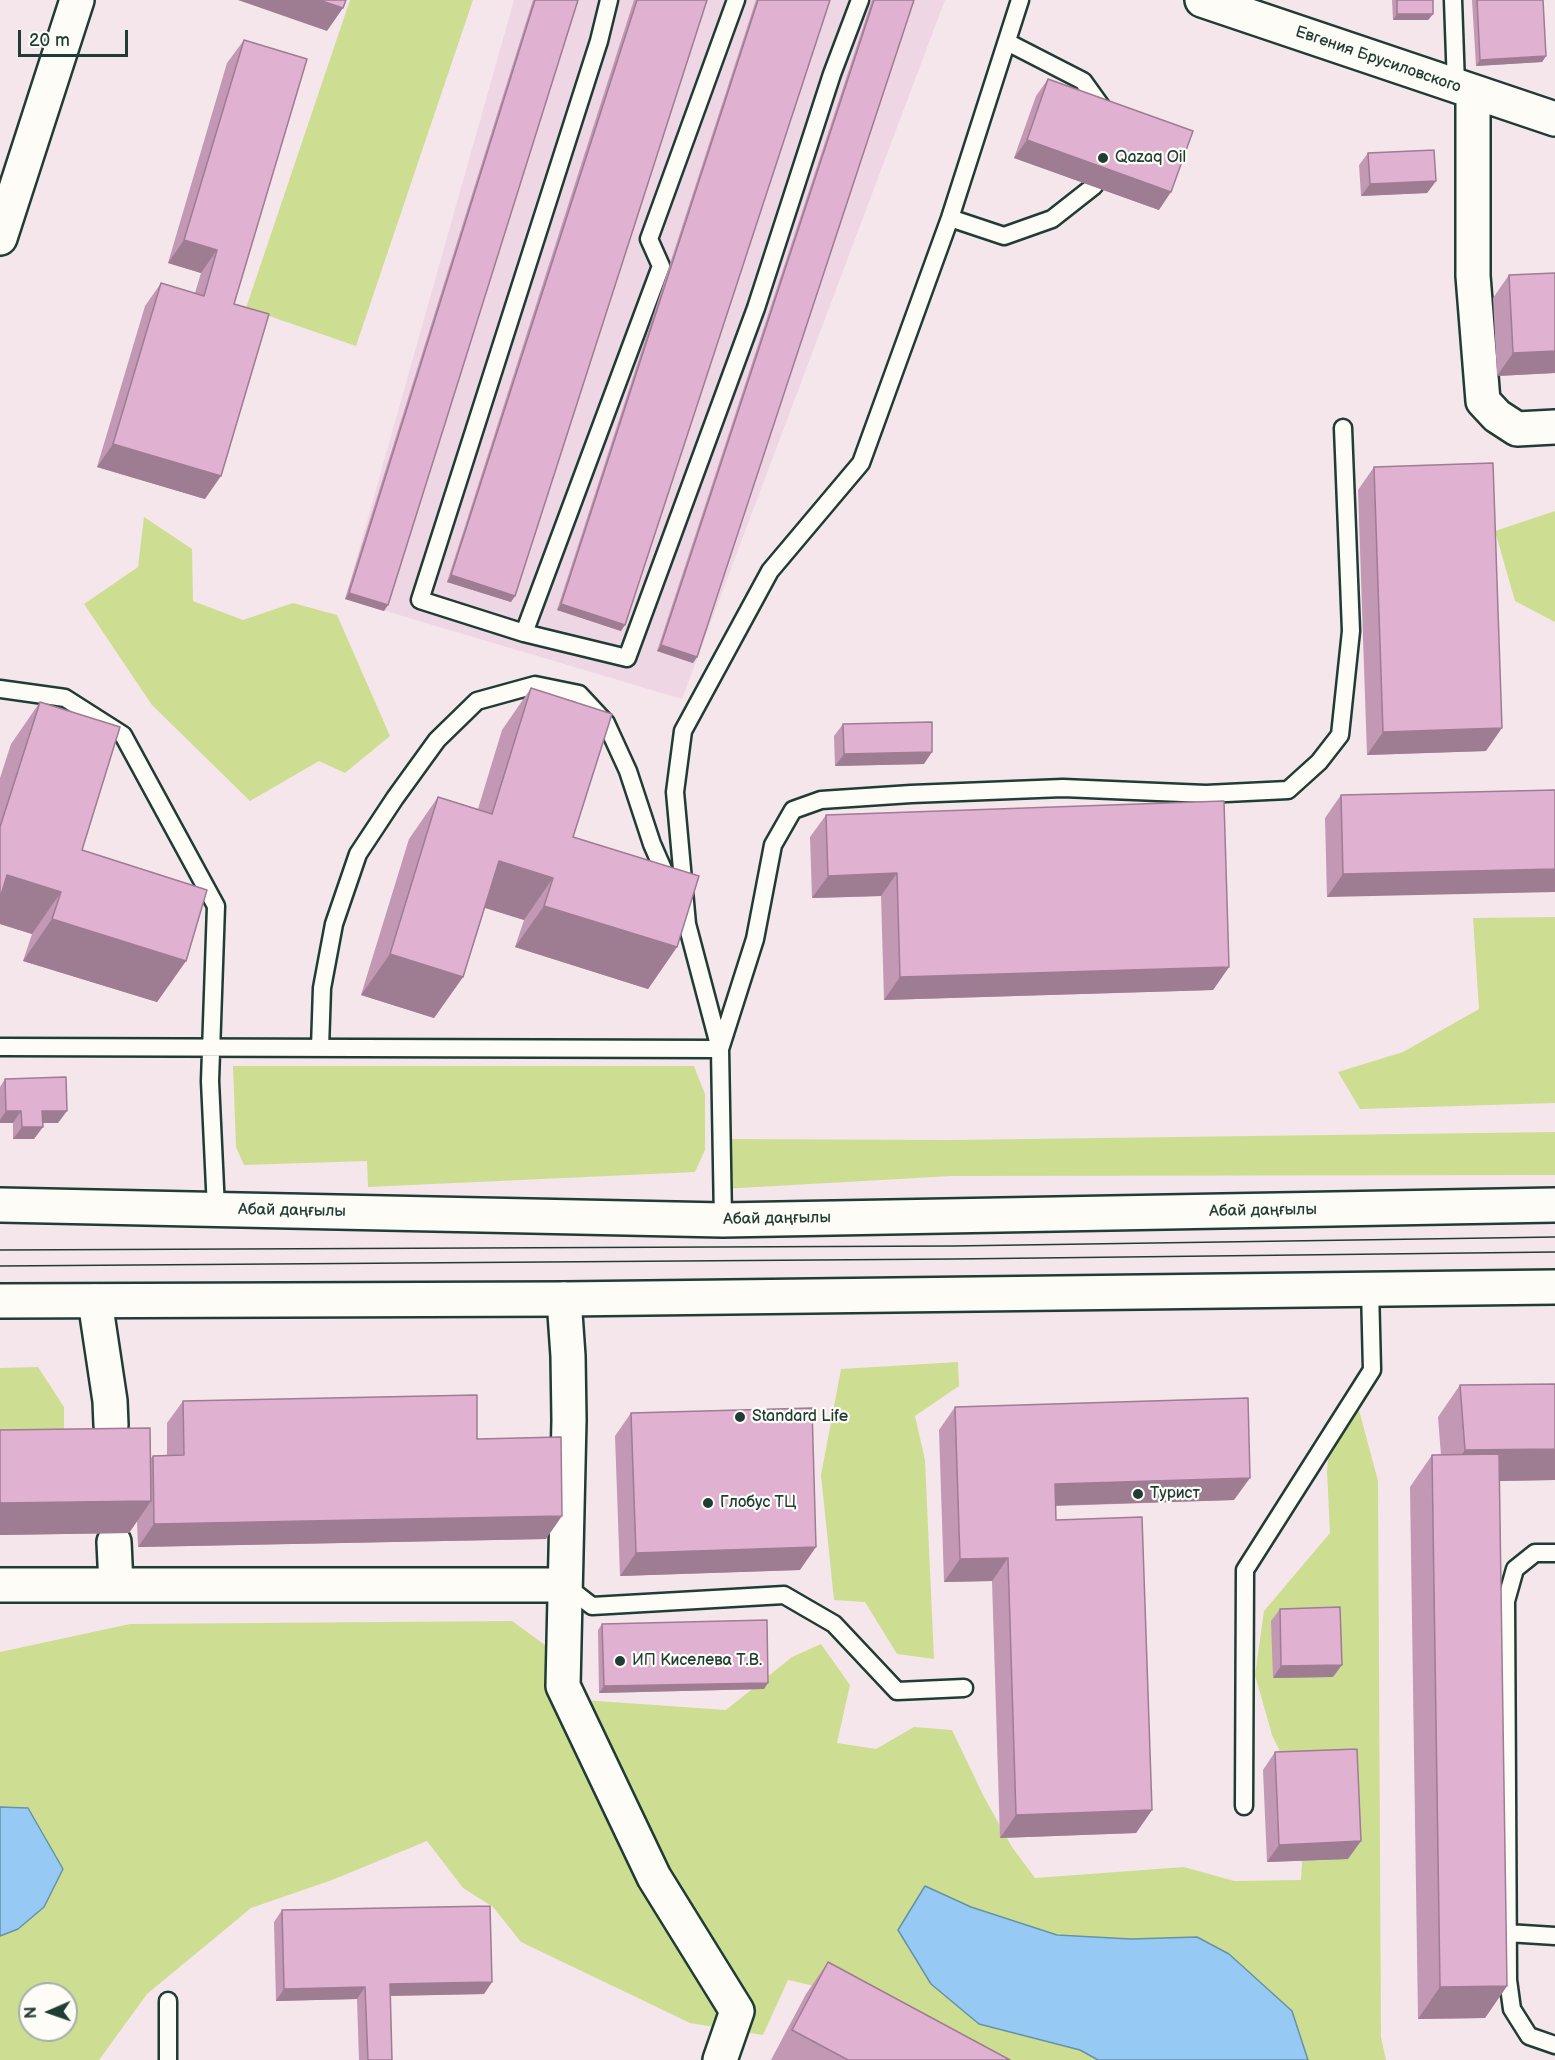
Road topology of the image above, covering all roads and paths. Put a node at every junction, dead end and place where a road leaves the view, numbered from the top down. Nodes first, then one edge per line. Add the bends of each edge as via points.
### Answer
1 (77, 0) edge
2 (609, 0) edge
3 (736, 0) edge
4 (860, 0) edge
5 (1020, 0) edge
6 (1202, 0) edge
7 (1453, 0) edge
8 (1257, 9) edge
9 (1007, 42) junction
10 (1465, 88) junction
11 (1555, 119) edge
12 (1116, 126) edge
13 (1094, 186) edge
14 (950, 218) junction
15 (0, 238) edge
16 (1555, 427) edge
17 (1343, 428) dead end
18 (524, 633) junction
19 (0, 690) edge
20 (687, 924) junction
21 (0, 1047) edge
22 (212, 1047) junction
23 (320, 1048) junction
24 (720, 1049) junction
25 (0, 1205) edge
26 (1555, 1205) edge
27 (216, 1209) junction
28 (723, 1220) junction
29 (1555, 1287) edge
30 (1370, 1288) junction
31 (564, 1299) junction
32 (0, 1301) edge
33 (95, 1301) junction
34 (111, 1425) dead end
35 (114, 1542) edge
36 (1555, 1553) edge
37 (0, 1585) edge
38 (116, 1585) junction
39 (565, 1585) junction
40 (964, 1688) dead end
41 (1244, 1806) dead end
42 (1507, 1933) junction
43 (1555, 1936) edge
44 (168, 2001) dead end
45 (1555, 2045) edge
46 (168, 2060) edge
47 (720, 2060) edge

1 - 15 main road
2 - 18 lane via 420,600
3 - 18 lane via 649,239 661,266
4 - 18 lane via 756,308 627,658
5 - 9 lane
6 - 8 main road, Евгения Брусиловского
7 - 10 lane
8 - 10 main road, Евгения Брусиловского
9 - 12 lane via 1083,81
9 - 14 lane
10 - 11 main road, Евгения Брусиловского
10 - 16 main road via 1483,401 1517,429
13 - 14 lane via 1052,219 1004,236
14 - 20 lane via 861,463 770,571 683,731 675,792
17 - 24 lane via 1351,631 1341,735 1319,762 1288,790 1206,794 1062,788 911,794 821,800 793,810 773,845 755,939
19 - 22 lane via 64,698 123,735 216,906
20 - 23 lane via 606,723 579,694 535,685 477,701 437,740 358,854 334,924 322,988
20 - 24 lane
21 - 22 lane
22 - 23 lane
22 - 27 lane
23 - 24 lane
24 - 28 lane
25 - 27 main road, Абай даңғылы
26 - 28 main road, Абай даңғылы
27 - 28 main road, Абай даңғылы
29 - 30 main road
30 - 31 main road
30 - 41 lane via 1372,1370 1245,1570
31 - 33 main road
31 - 39 main road via 569,1420
32 - 33 main road
33 - 34 main road
35 - 38 main road
36 - 42 lane via 1535,1553 1515,1569 1506,1601
37 - 38 main road
38 - 39 main road
39 - 40 lane via 592,1606 784,1595 834,1624 897,1691
39 - 47 main road via 563,1686 654,1877 737,2011
42 - 43 lane
42 - 45 lane via 1512,2009 1529,2036
44 - 46 lane

